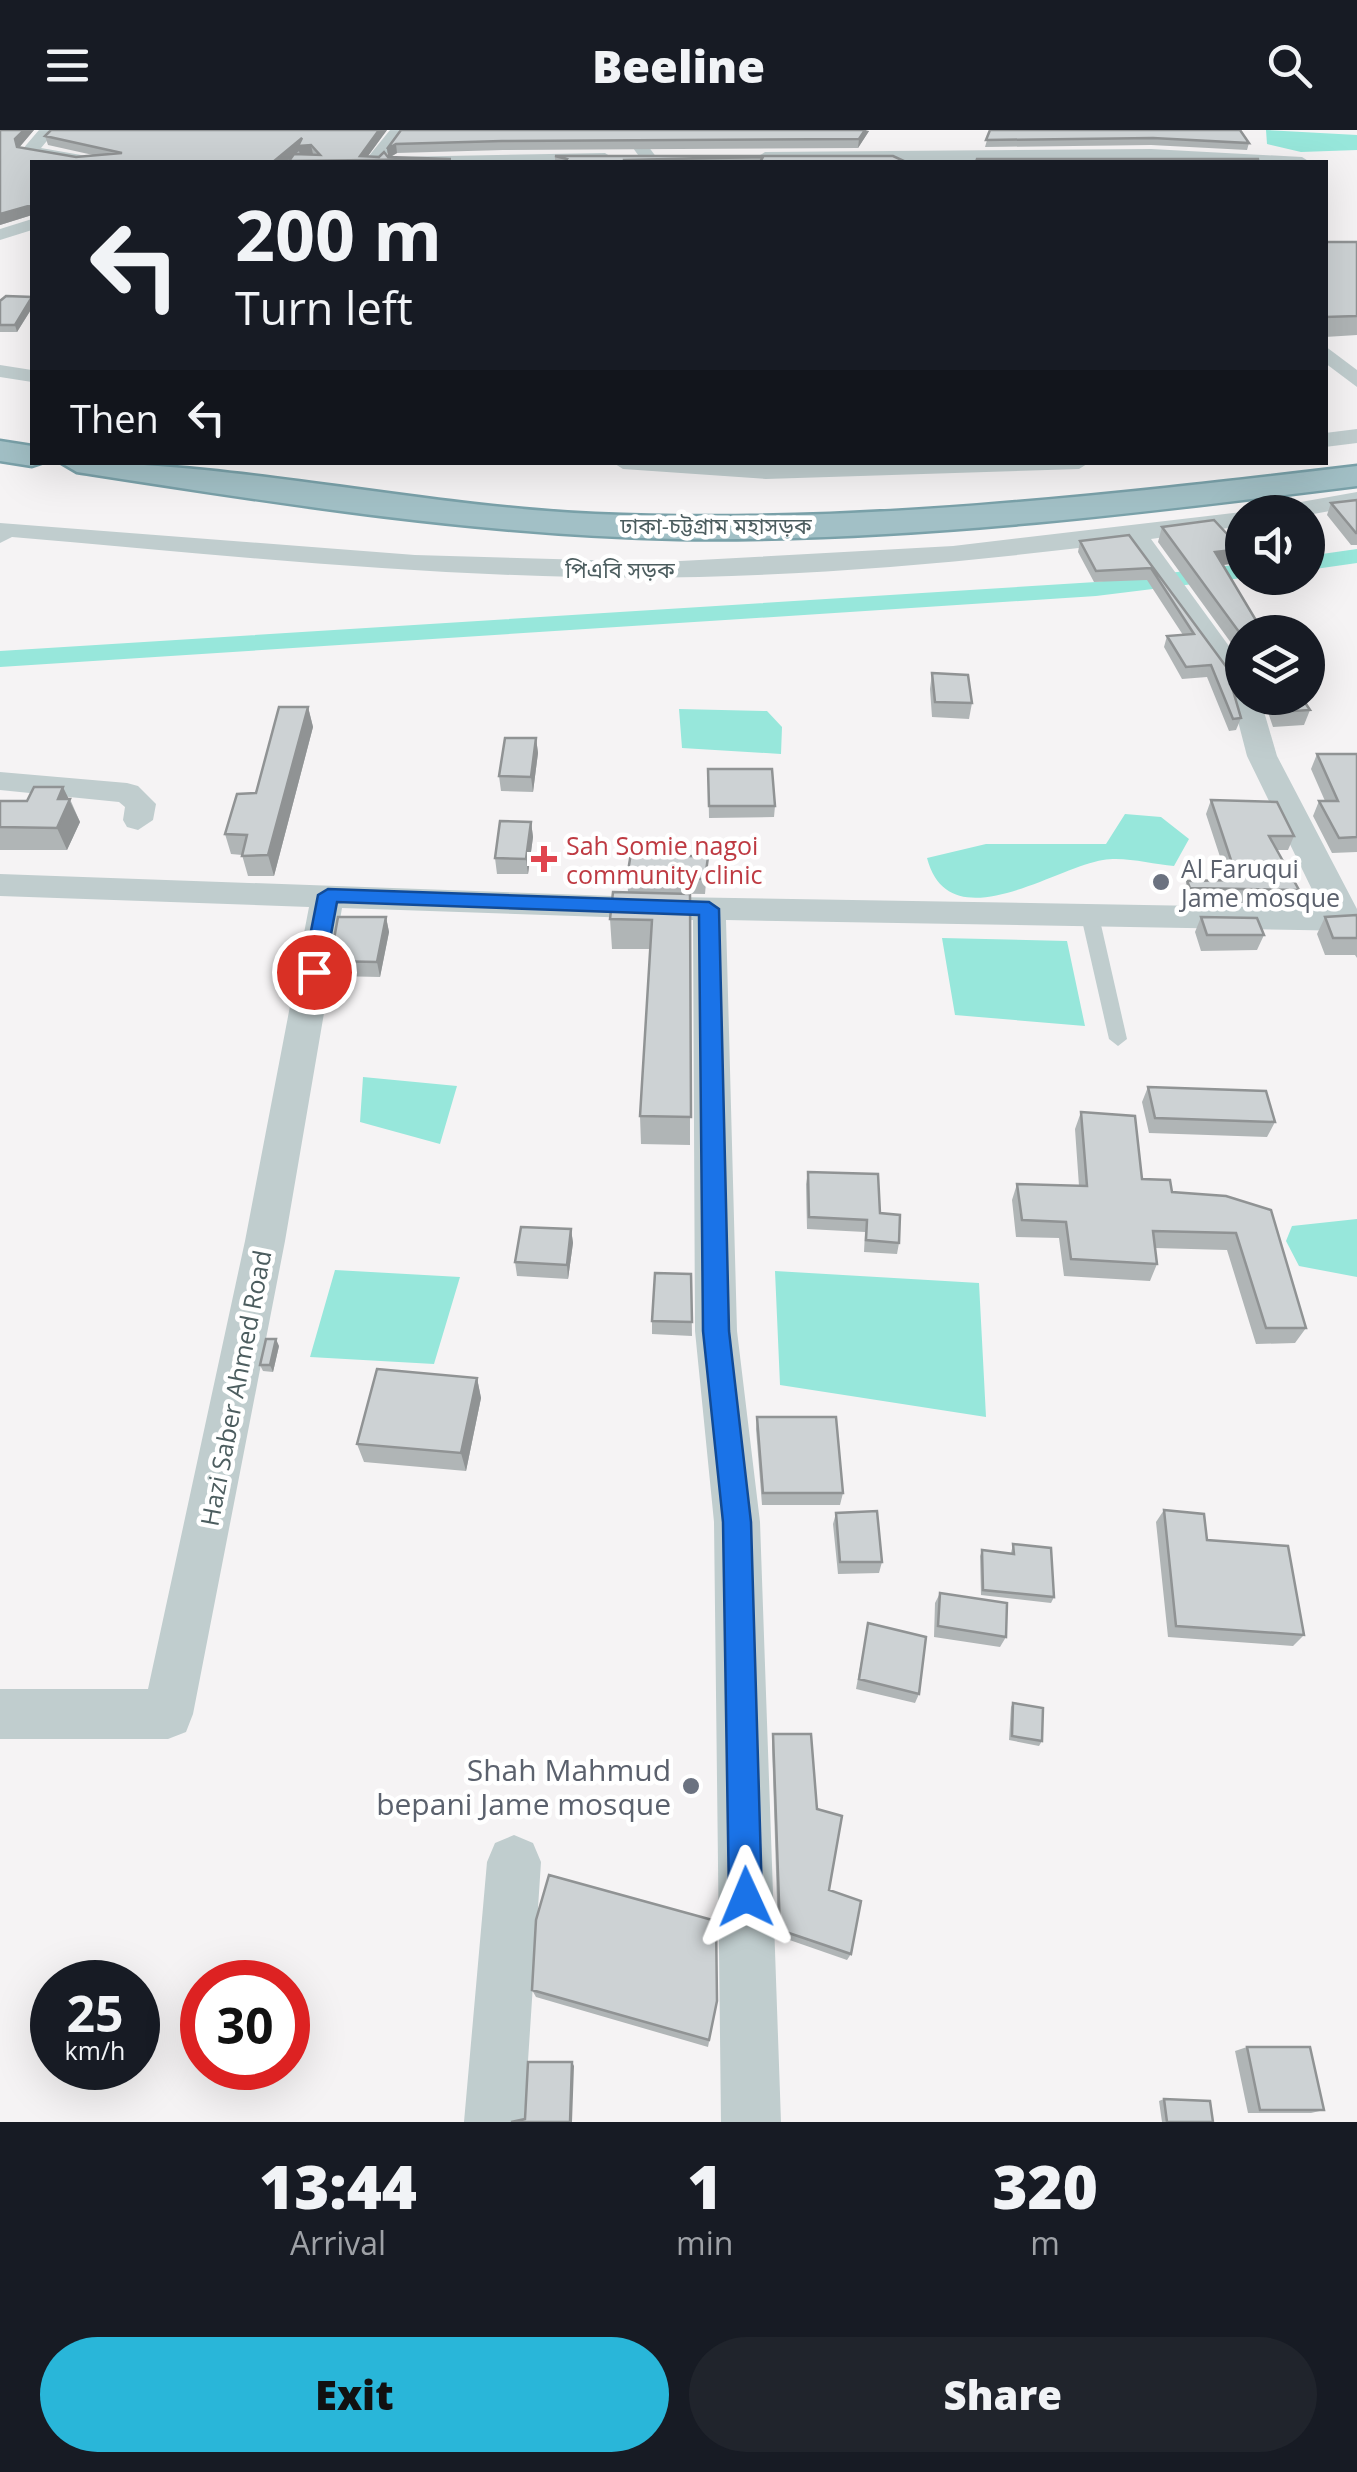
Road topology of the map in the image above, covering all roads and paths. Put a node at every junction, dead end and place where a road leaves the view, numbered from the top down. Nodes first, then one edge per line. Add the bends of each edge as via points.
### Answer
1 (48, 130) edge
2 (398, 130) edge
3 (638, 130) edge
4 (746, 157) edge
5 (1153, 158) edge
6 (852, 159) edge
7 (95, 160) edge
8 (374, 160) edge
9 (598, 160) edge
10 (1228, 160) edge
11 (30, 225) edge
12 (0, 235) edge
13 (1328, 355) edge
14 (0, 371) edge
15 (30, 376) edge
16 (1357, 384) edge
17 (1328, 389) edge
18 (1357, 436) edge
19 (0, 437) edge
20 (1328, 440) edge
21 (30, 442) edge
22 (0, 451) edge
23 (30, 456) edge
24 (1357, 462) edge
25 (98, 465) edge
26 (192, 465) edge
27 (709, 465) edge
28 (891, 465) edge
29 (766, 467) edge
30 (1357, 476) edge
31 (1357, 500) edge
32 (1325, 505) edge
33 (1225, 521) edge
34 (1134, 534) junction
35 (0, 536) edge
36 (1225, 658) edge
37 (1251, 715) edge
38 (0, 781) edge
39 (138, 820) dead end
40 (0, 885) edge
41 (328, 895) junction
42 (709, 909) junction
43 (1090, 916) junction
44 (1351, 920) edge
45 (1118, 1039) dead end
46 (0, 1714) edge
47 (514, 1862) dead end
48 (494, 2122) edge
49 (751, 2122) edge

1 - 7 street via 29,152
2 - 8 street
3 - 9 street via 634,138 657,158
4 - 6 street
5 - 6 street via 879,146
5 - 10 street
11 - 12 street
13 - 16 street
14 - 15 street
16 - 17 street
18 - 20 street
19 - 21 highway
22 - 23 highway
24 - 26 highway, ঢাকা-চট্টগ্রাম মহাসড়ক via 959,506 758,514 556,509
25 - 30 highway, ঢাকা-চট্টগ্রাম মহাসড়ক via 434,512 551,523 760,528 967,520
27 - 29 street
28 - 29 street
31 - 32 street
33 - 34 street, পিএবি সড়ক
34 - 35 street, পিএবি সড়ক via 902,559 659,570 411,563 4,528
34 - 36 street
37 - 44 street via 1262,756
38 - 39 street via 127,792 141,804
40 - 41 street
41 - 42 street
41 - 46 street, Hazi Saber Ahmed Road via 168,1714
42 - 43 street
42 - 49 street via 716,1331 737,1522
43 - 44 street
43 - 45 lane
47 - 48 street

